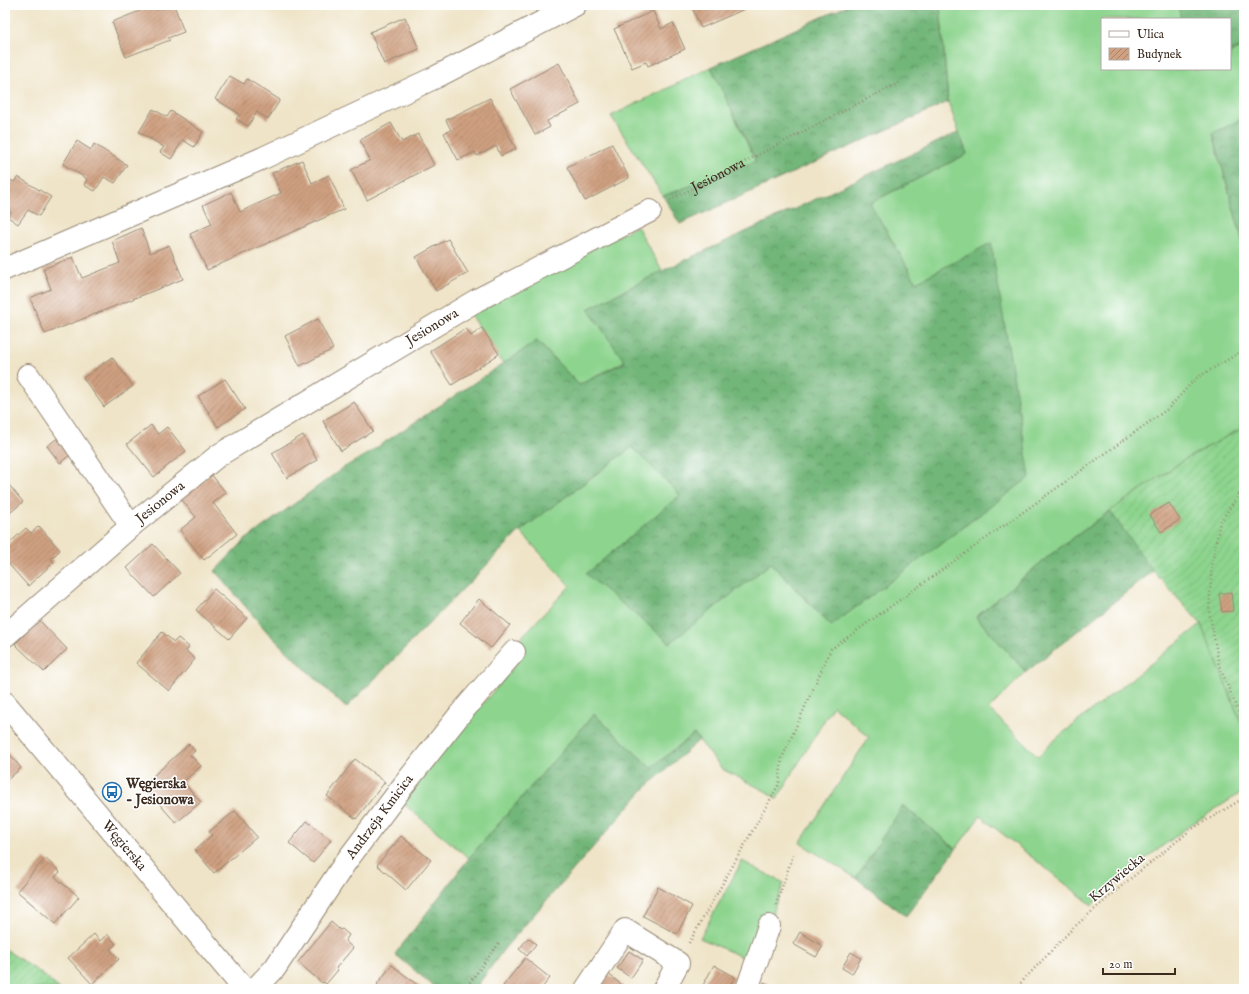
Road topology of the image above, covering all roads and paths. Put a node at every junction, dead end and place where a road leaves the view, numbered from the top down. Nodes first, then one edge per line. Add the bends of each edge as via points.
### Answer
1 (575, 5) edge
2 (900, 82) dead end
3 (650, 211) joint
4 (5, 269) edge
5 (1244, 350) edge
6 (28, 375) dead end
7 (1244, 488) edge
8 (131, 526) junction
9 (5, 636) edge
10 (514, 652) dead end
11 (5, 703) edge
12 (1244, 725) edge
13 (1244, 798) edge
14 (794, 852) dead end
15 (769, 926) joint
16 (499, 943) dead end
17 (678, 963) junction
18 (244, 989) edge
19 (255, 989) edge
20 (465, 989) edge
21 (586, 989) edge
22 (664, 989) edge
23 (747, 989) edge
24 (1015, 989) edge

1 - 4 street via 436,77 271,155
2 - 3 path, Jesionowa
3 - 8 street, Jesionowa via 477,300 219,455
5 - 17 path via 1195,379 1169,408 831,649 782,758 779,784
6 - 8 street
7 - 12 path via 1220,522 1212,563 1210,610 1219,665
8 - 9 street, Jesionowa
10 - 19 street, Andrzeja Kmicica via 403,786 345,863 275,968
11 - 18 street, Węgierska
13 - 24 path, Krzywiecka via 1192,829 1125,883 1073,928
14 - 15 path
15 - 23 street
16 - 20 path
17 - 21 street via 625,930
17 - 22 street

